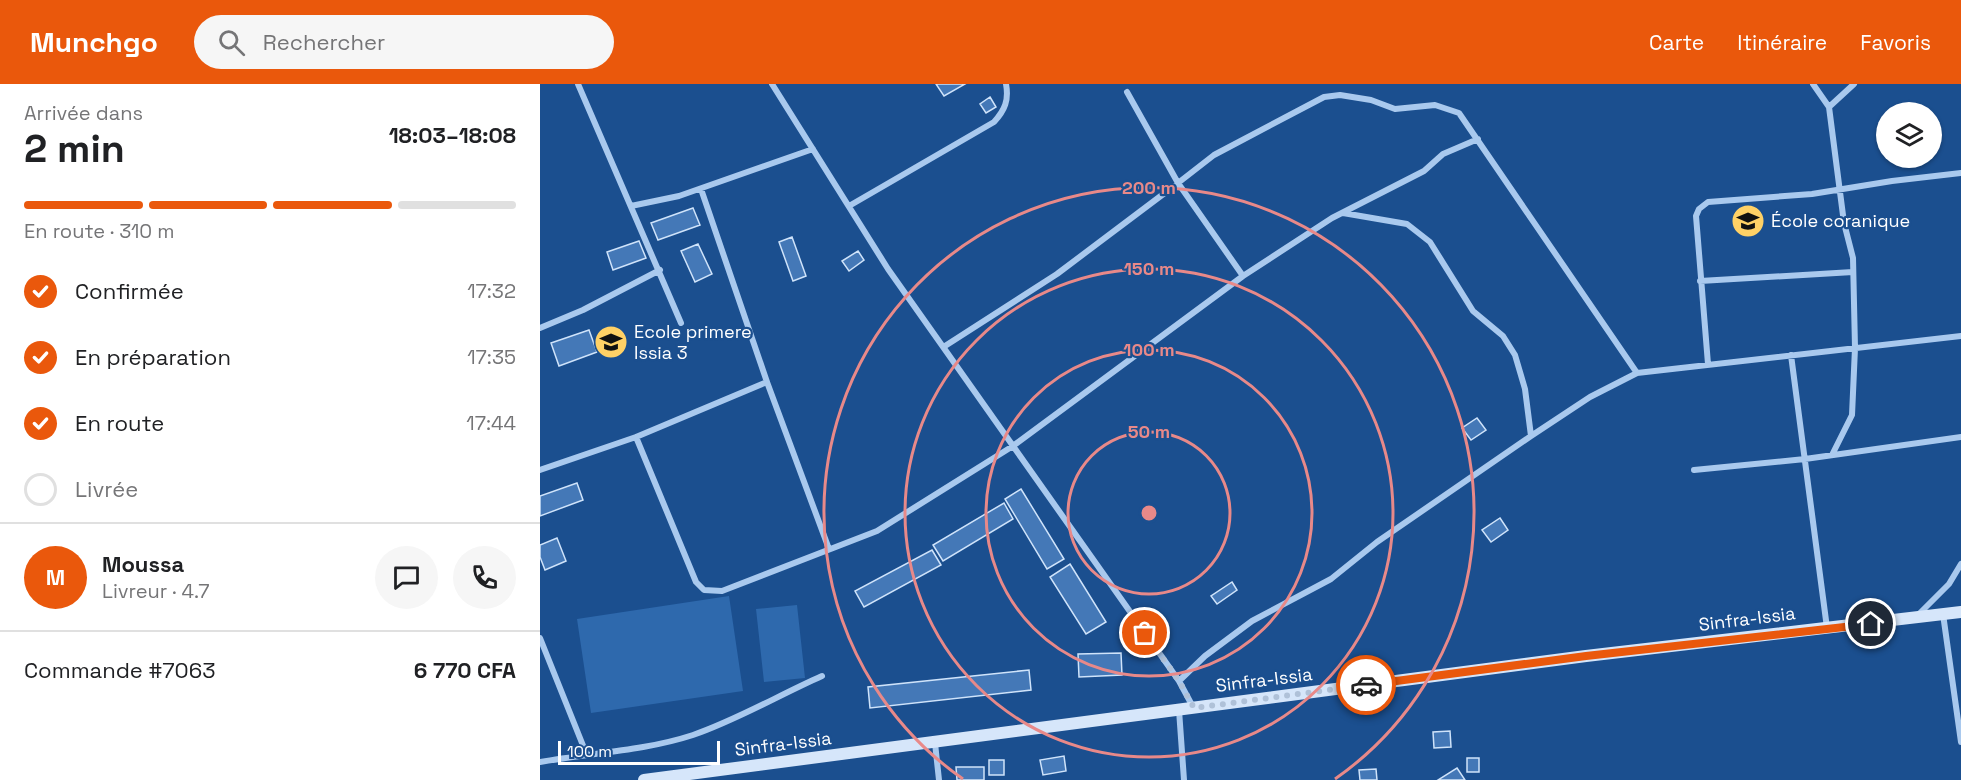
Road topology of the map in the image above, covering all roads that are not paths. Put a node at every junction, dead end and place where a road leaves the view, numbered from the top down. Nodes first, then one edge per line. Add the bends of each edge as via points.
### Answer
1 (578, 84) edge
2 (772, 84) edge
3 (1006, 84) edge
4 (1813, 84) edge
5 (1854, 84) edge
6 (1127, 93) dead end
7 (1829, 107) junction
8 (1478, 139) junction
9 (813, 149) junction
10 (1961, 173) edge
11 (1178, 183) junction
12 (701, 189) junction
13 (1841, 189) junction
14 (631, 206) junction
15 (849, 206) junction
16 (1342, 213) junction
17 (660, 270) junction
18 (1853, 272) junction
19 (1243, 276) junction
20 (1700, 281) junction
21 (681, 323) dead end
22 (540, 328) edge
23 (1961, 336) edge
24 (945, 346) junction
25 (1855, 348) junction
26 (1791, 356) junction
27 (1708, 364) junction
28 (1637, 373) junction
29 (767, 382) junction
30 (1531, 436) junction
31 (636, 437) junction
32 (1961, 437) edge
33 (1013, 446) junction
34 (1832, 455) junction
35 (1805, 459) junction
36 (540, 470) edge
37 (1694, 470) dead end
38 (829, 549) junction
39 (1961, 564) edge
40 (1961, 612) edge
41 (1943, 614) junction
42 (1914, 619) junction
43 (1827, 628) junction
44 (540, 638) edge
45 (822, 676) dead end
46 (1179, 681) junction
47 (1194, 708) junction
48 (1179, 710) junction
49 (1961, 742) edge
50 (935, 743) junction
51 (586, 753) junction
52 (540, 762) edge
53 (644, 780) edge
54 (939, 780) edge
55 (1184, 780) edge

1 - 14 street
2 - 9 street
3 - 15 street via 1004,111 994,122
4 - 7 street
5 - 7 street
6 - 11 street
7 - 13 street
8 - 11 street via 1459,113 1435,105 1395,109 1371,100 1340,95 1324,97 1214,155
8 - 16 street via 1443,154 1424,171
8 - 28 street
9 - 12 street
9 - 15 street
10 - 13 street
11 - 19 street
11 - 24 street via 1057,274
12 - 14 street
12 - 29 street
13 - 18 street
13 - 20 street via 1708,202 1696,216
14 - 17 street
15 - 24 street via 888,269
16 - 19 street
16 - 30 street via 1407,224 1430,242 1473,311 1503,336 1515,355 1525,388
17 - 21 street
17 - 22 street
18 - 20 street
18 - 25 street
19 - 33 street
20 - 27 street
23 - 25 street
24 - 33 street
25 - 26 street
25 - 34 street via 1852,415
26 - 27 street
26 - 35 street
27 - 28 street
28 - 30 street via 1590,397
29 - 31 street
29 - 38 street
30 - 46 street via 1331,579 1236,632
31 - 36 street
31 - 38 street via 696,582 704,590 722,591
32 - 34 street
33 - 38 street via 877,531
33 - 46 street
34 - 35 street
35 - 37 street
35 - 43 street
39 - 42 street via 1949,584
40 - 41 main road, Sinfra-Issia
41 - 42 main road, Sinfra-Issia
41 - 49 street
42 - 43 main road, Sinfra-Issia
43 - 47 main road, Sinfra-Issia
44 - 51 street
45 - 51 street via 693,735 625,750
46 - 47 street
47 - 48 main road, Sinfra-Issia
48 - 50 main road, Sinfra-Issia
48 - 55 street
50 - 53 main road, Sinfra-Issia
50 - 54 street
51 - 52 street

